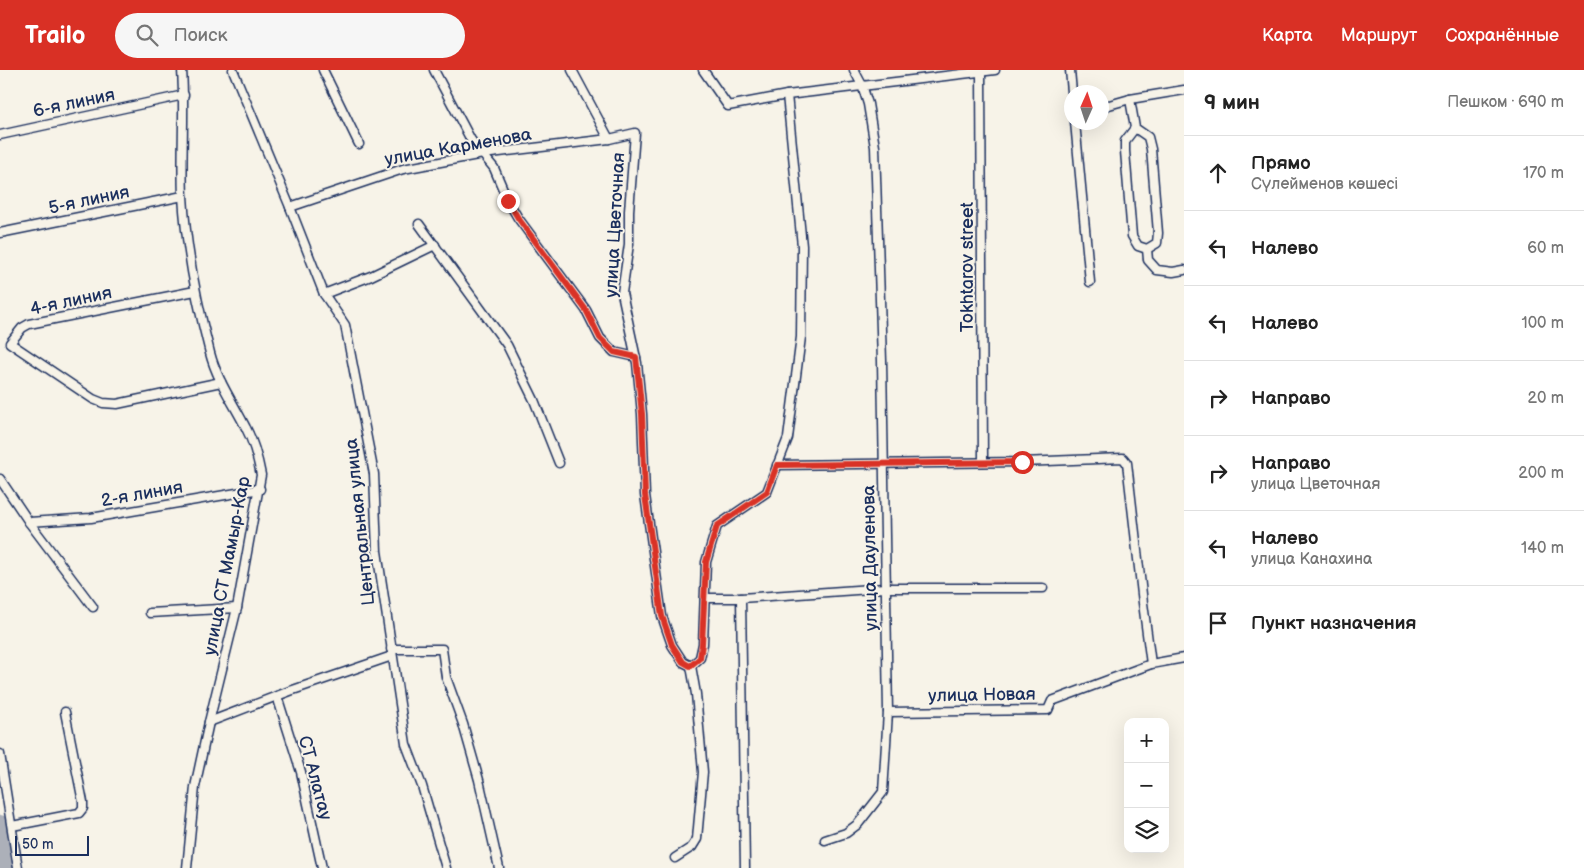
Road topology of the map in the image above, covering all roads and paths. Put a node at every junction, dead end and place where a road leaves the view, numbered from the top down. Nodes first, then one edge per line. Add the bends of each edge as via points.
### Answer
1 (182, 70) edge
2 (233, 70) edge
3 (323, 70) edge
4 (434, 70) edge
5 (572, 70) edge
6 (703, 70) edge
7 (854, 70) edge
8 (995, 70) edge
9 (1070, 70) edge
10 (980, 72) junction
11 (862, 85) junction
12 (1071, 85) edge
13 (1184, 90) edge
14 (184, 95) junction
15 (787, 95) junction
16 (1130, 99) junction
17 (1109, 105) edge
18 (1135, 128) junction
19 (1076, 130) edge
20 (635, 133) joint
21 (0, 134) edge
22 (609, 139) junction
23 (359, 144) dead end
24 (483, 154) junction
25 (183, 196) junction
26 (290, 207) junction
27 (419, 224) dead end
28 (0, 233) edge
29 (435, 245) junction
30 (1147, 249) junction
31 (1184, 270) edge
32 (1090, 282) dead end
33 (195, 291) junction
34 (324, 294) junction
35 (636, 357) junction
36 (221, 382) junction
37 (983, 462) junction
38 (559, 463) dead end
39 (883, 464) junction
40 (777, 465) junction
41 (0, 479) edge
42 (260, 489) junction
43 (29, 522) junction
44 (885, 588) junction
45 (1043, 588) dead end
46 (705, 598) junction
47 (741, 598) junction
48 (94, 607) dead end
49 (237, 608) junction
50 (150, 613) dead end
51 (392, 652) junction
52 (1184, 658) edge
53 (1151, 664) junction
54 (690, 666) junction
55 (276, 696) junction
56 (65, 712) dead end
57 (888, 712) junction
58 (209, 722) junction
59 (0, 754) edge
60 (2, 784) edge
61 (12, 826) junction
62 (825, 840) dead end
63 (675, 858) dead end
64 (18, 868) edge
65 (187, 868) edge
66 (322, 868) edge
67 (446, 868) edge
68 (499, 868) edge
69 (745, 868) edge

1 - 14 street, улица СТ Мамыр-Кар
2 - 26 street, Центральная улица
3 - 23 street
4 - 24 street via 471,140
5 - 22 street
6 - 15 street via 728,106
7 - 11 street, улица Дауленова
8 - 10 street
9 - 12 street
10 - 11 street
10 - 37 street, Tokhtarov street
11 - 15 street
11 - 39 street, улица Дауленова via 875,147
13 - 16 street
14 - 21 street, 6-я линия
14 - 25 street, улица СТ Мамыр-Кар
15 - 40 street via 802,246 801,337 788,438
16 - 17 street
16 - 18 street
18 - 30 street via 1125,141 1132,236 1138,246
18 - 30 street via 1148,137 1151,149 1158,233 1157,243
19 - 32 street
20 - 22 street, улица Карменова
20 - 35 street, улица Цветочная via 629,244 622,293
22 - 24 street, улица Карменова
24 - 26 street, улица Карменова via 404,169
24 - 35 street via 494,168 518,218 586,310 600,338 614,352
25 - 28 street, 5-я линия
25 - 33 street, улица СТ Мамыр-Кар
26 - 34 street, Центральная улица
27 - 29 street
29 - 34 street via 371,276
29 - 38 street via 507,344
30 - 31 street via 1148,260 1157,270
33 - 36 street, улица СТ Мамыр-Кар via 210,356
33 - 36 street, 4-я линия via 29,324 10,343 103,404 117,404
34 - 51 street, Центральная улица via 345,325 374,474 377,551
35 - 54 street, улица Цветочная via 645,495 662,616 672,645 683,662
36 - 42 street, улица СТ Мамыр-Кар via 256,454 261,475
37 - 39 street
37 - 53 street via 1126,460
39 - 40 street
39 - 44 street, улица Дауленова
40 - 46 street via 767,492 717,526 706,562
41 - 43 street
42 - 43 street, 2-я линия via 91,518
42 - 49 street, улица СТ Мамыр-Кар
43 - 48 street
44 - 45 street
44 - 47 street
44 - 57 street, улица Дауленова
46 - 47 street
46 - 54 street via 700,658
47 - 69 street
49 - 50 street
49 - 58 street, улица СТ Мамыр-Кар
51 - 55 street
51 - 67 street, Центральная улица via 406,744
51 - 68 street via 442,649 446,677 480,780
52 - 53 street, улица Новая
53 - 57 street, улица Новая via 1052,701 1048,710
54 - 63 street via 696,694 703,772 696,839 692,847
55 - 58 street
55 - 66 street, СТ Алатау via 301,772
56 - 61 street via 83,808 79,813
57 - 62 street, улица Дауленова via 883,792 858,824 846,833
58 - 65 street, улица СТ Мамыр-Кар via 195,787
59 - 60 street
60 - 61 street
61 - 64 street

